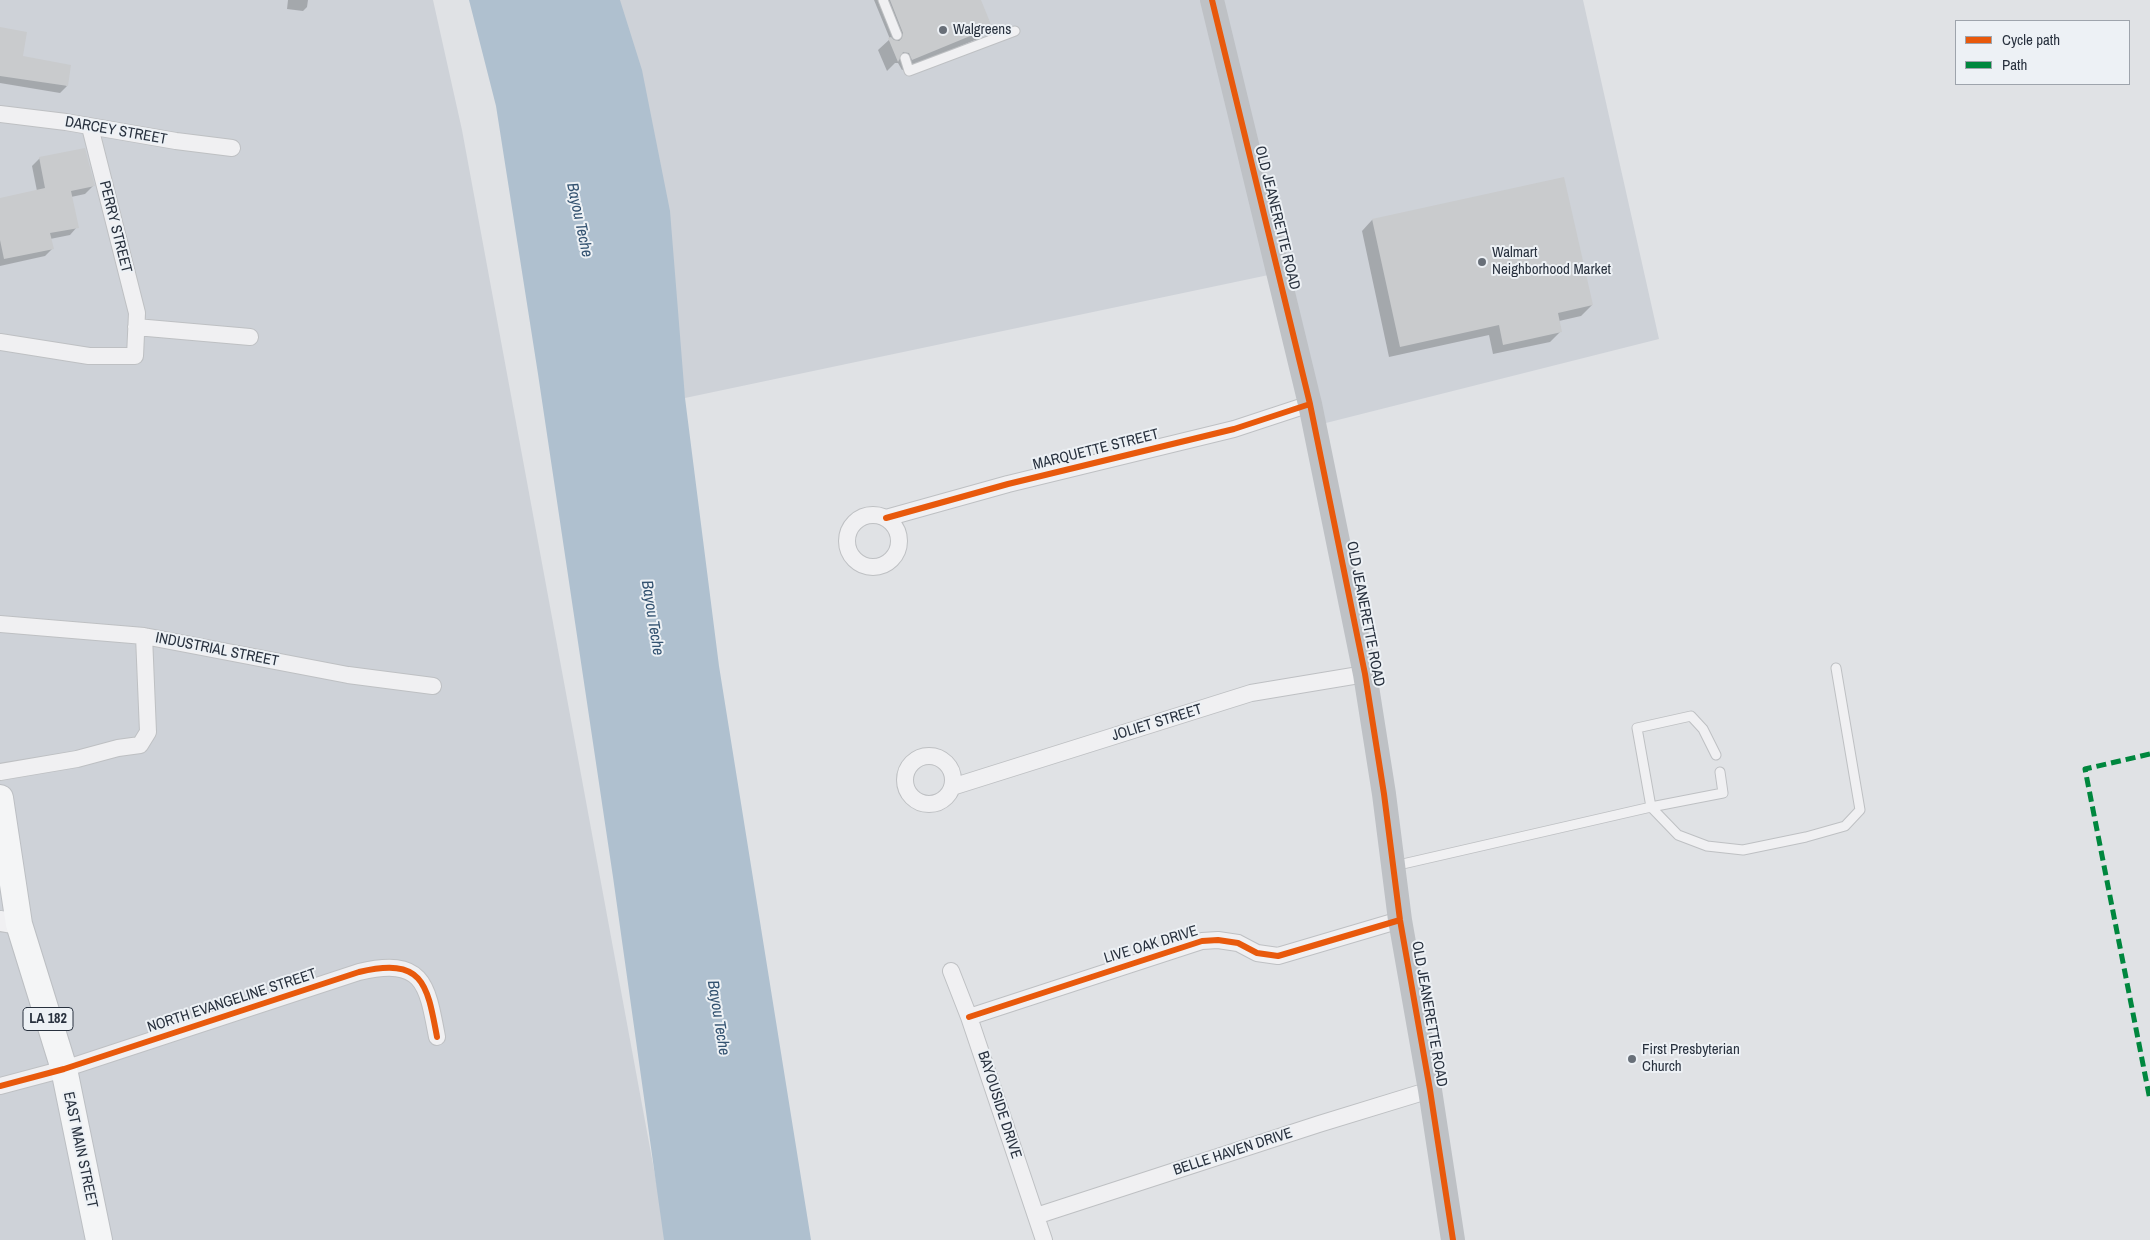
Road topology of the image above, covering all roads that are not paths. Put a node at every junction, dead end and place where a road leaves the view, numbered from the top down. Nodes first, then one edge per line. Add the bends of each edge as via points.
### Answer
1 (883, 0) edge
2 (1212, 0) edge
3 (1015, 31) dead end
4 (897, 35) dead end
5 (905, 58) dead end
6 (0, 114) edge
7 (90, 126) junction
8 (232, 148) dead end
9 (136, 327) junction
10 (250, 337) dead end
11 (0, 342) edge
12 (1310, 404) junction
13 (886, 518) dead end
14 (0, 624) edge
15 (144, 636) junction
16 (1836, 668) dead end
17 (1365, 674) junction
18 (433, 686) dead end
19 (1716, 755) dead end
20 (0, 772) edge
21 (1720, 772) dead end
22 (952, 787) dead end
23 (0, 798) edge
24 (1651, 808) junction
25 (1394, 866) junction
26 (1400, 920) junction
27 (9, 923) edge
28 (951, 971) dead end
29 (969, 1017) junction
30 (437, 1037) dead end
31 (64, 1069) junction
32 (0, 1086) edge
33 (1430, 1090) junction
34 (1036, 1216) junction
35 (99, 1240) edge
36 (1044, 1240) edge
37 (1453, 1240) edge

1 - 4 lane
2 - 12 main road, OLD JEANERETTE ROAD
3 - 5 lane via 909,71
6 - 7 street, DARCEY STREET
7 - 8 street, DARCEY STREET
7 - 9 street, PERRY STREET via 136,313
9 - 10 street
9 - 11 street, PERRY STREET via 135,356 89,356
12 - 13 street, MARQUETTE STREET via 1234,429 1008,484
12 - 17 main road, OLD JEANERETTE ROAD
14 - 15 street, INDUSTRIAL STREET
15 - 18 street, INDUSTRIAL STREET via 348,675
15 - 20 street via 148,732 140,745
16 - 24 lane via 1860,810 1844,826 1743,850 1707,846 1678,835
17 - 22 street, JOLIET STREET via 1251,693
17 - 25 main road, OLD JEANERETTE ROAD
19 - 24 lane via 1703,729 1690,716 1637,728
21 - 24 lane via 1723,793
23 - 27 main road, EAST MAIN STREET / LA 182
24 - 25 lane
25 - 26 main road, OLD JEANERETTE ROAD
26 - 29 street, LIVE OAK DRIVE via 1278,956 1257,953 1238,943 1202,941
26 - 33 main road, OLD JEANERETTE ROAD
27 - 31 main road, EAST MAIN STREET / LA 182
28 - 29 street, BAYOUSIDE DRIVE
29 - 34 street, BAYOUSIDE DRIVE
30 - 31 street, NORTH EVANGELINE STREET via 429,995 418,977 400,967 380,967
31 - 32 street, NORTH EVANGELINE STREET
31 - 35 main road, EAST MAIN STREET / LA 182
33 - 34 street, BELLE HAVEN DRIVE
33 - 37 main road, OLD JEANERETTE ROAD
34 - 36 street, BAYOUSIDE DRIVE

